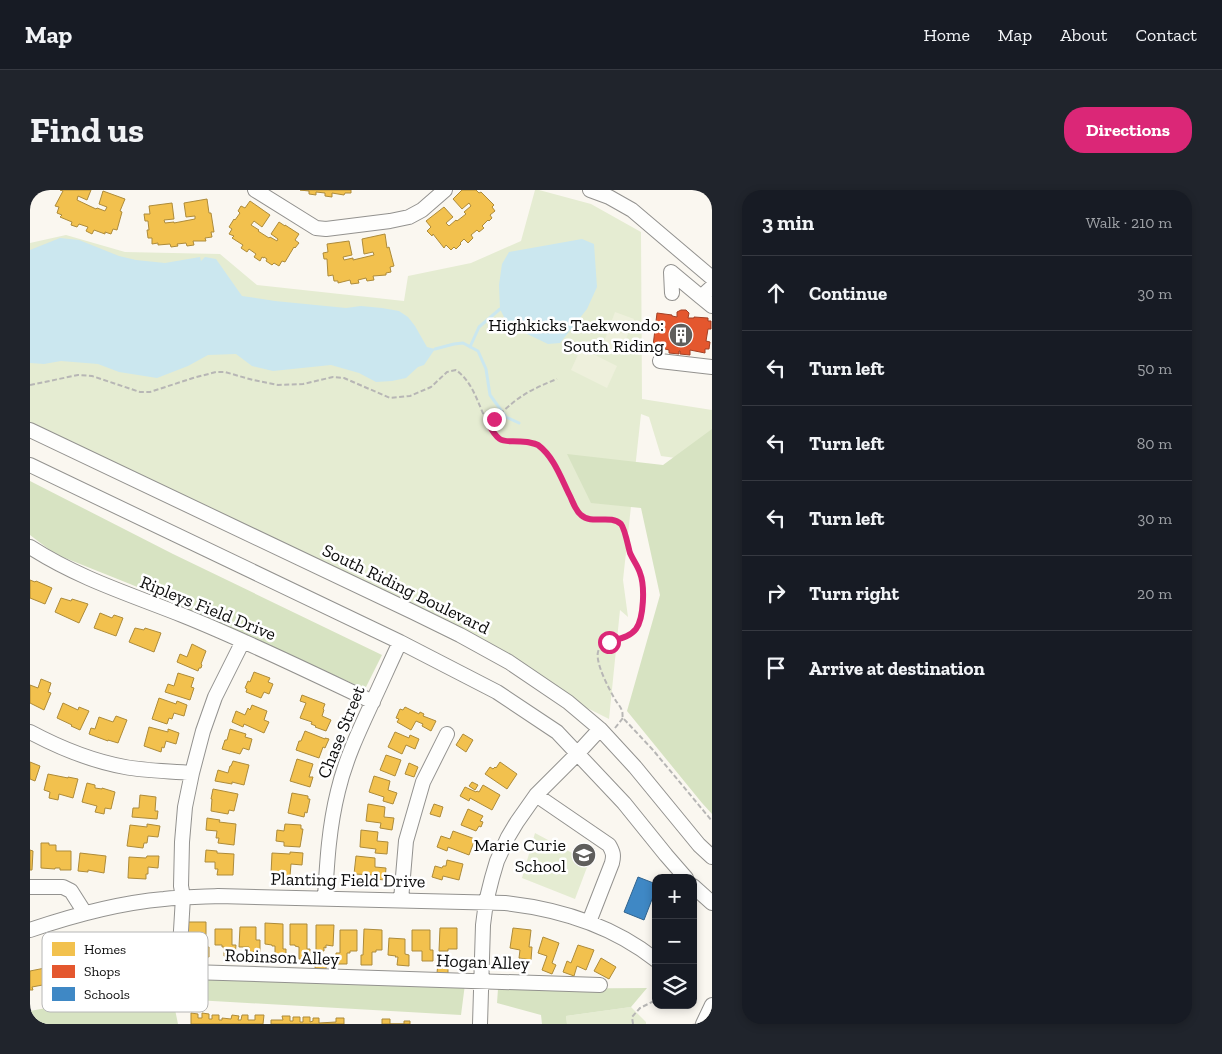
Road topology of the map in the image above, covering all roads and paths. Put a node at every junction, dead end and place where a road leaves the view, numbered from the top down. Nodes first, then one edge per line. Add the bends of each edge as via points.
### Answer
1 (255, 190) edge
2 (445, 190) edge
3 (590, 190) edge
4 (712, 278) edge
5 (712, 287) edge
6 (672, 293) dead end
7 (701, 297) junction
8 (712, 306) edge
9 (660, 361) dead end
10 (712, 367) edge
11 (557, 379) dead end
12 (30, 385) edge
13 (487, 422) junction
14 (30, 430) edge
15 (30, 465) edge
16 (30, 547) edge
17 (244, 641) junction
18 (400, 642) junction
19 (372, 702) junction
20 (600, 729) junction
21 (30, 732) edge
22 (447, 734) dead end
23 (577, 754) junction
24 (192, 773) junction
25 (536, 795) junction
26 (712, 821) edge
27 (712, 857) edge
28 (683, 874) edge
29 (30, 887) edge
30 (697, 890) edge
31 (183, 897) junction
32 (325, 898) junction
33 (401, 900) junction
34 (486, 902) junction
35 (712, 903) edge
36 (86, 913) junction
37 (589, 922) junction
38 (30, 930) edge
39 (181, 932) edge
40 (652, 957) edge
41 (208, 973) edge
42 (365, 978) joint
43 (481, 981) junction
44 (600, 985) dead end
45 (652, 1002) edge
46 (712, 1005) edge
47 (480, 1024) edge
48 (633, 1024) edge
49 (703, 1024) edge

1 - 2 street via 316,228 326,229 409,217
3 - 4 street via 632,210
5 - 7 street
6 - 7 street via 672,272
7 - 8 street
9 - 10 street
11 - 13 path via 538,386
12 - 13 path via 78,375 150,392 193,378 226,372 278,385 344,378 390,398 410,396 431,387 447,372 456,370 468,380
13 - 26 path via 498,438 506,442 536,443 544,450 581,516 621,524 641,574 642,612 635,630 599,649 598,662 622,710 622,718
14 - 20 street, South Riding Boulevard via 460,635 509,662 568,702
15 - 18 street
16 - 17 street, Ripleys Field Drive via 107,587
17 - 19 street, Ripleys Field Drive
17 - 24 street, Robinson Alley via 215,697
18 - 19 street, Chase Street
18 - 23 street via 497,692 557,732
19 - 32 street, Chase Street via 338,790 328,842
20 - 23 street
20 - 27 street, South Riding Boulevard
21 - 24 street via 67,750 109,763
22 - 33 street via 423,782 406,842
23 - 25 street
23 - 28 street via 624,803
24 - 31 street, Robinson Alley via 182,842
25 - 34 street via 508,837 494,870
25 - 37 street via 613,851 612,863
29 - 36 street via 63,887 71,891
30 - 35 street
31 - 32 street, Planting Field Drive
31 - 36 street, Planting Field Drive
31 - 39 street, Robinson Alley
32 - 33 street, Planting Field Drive
33 - 34 street, Planting Field Drive
34 - 37 street, Planting Field Drive via 557,911
34 - 43 street
36 - 38 street, Planting Field Drive
37 - 40 street, Planting Field Drive
41 - 42 street, Robinson Alley
42 - 43 street, Hogan Alley
43 - 44 street, Hogan Alley
43 - 47 street
45 - 48 path via 632,1017
46 - 49 street

